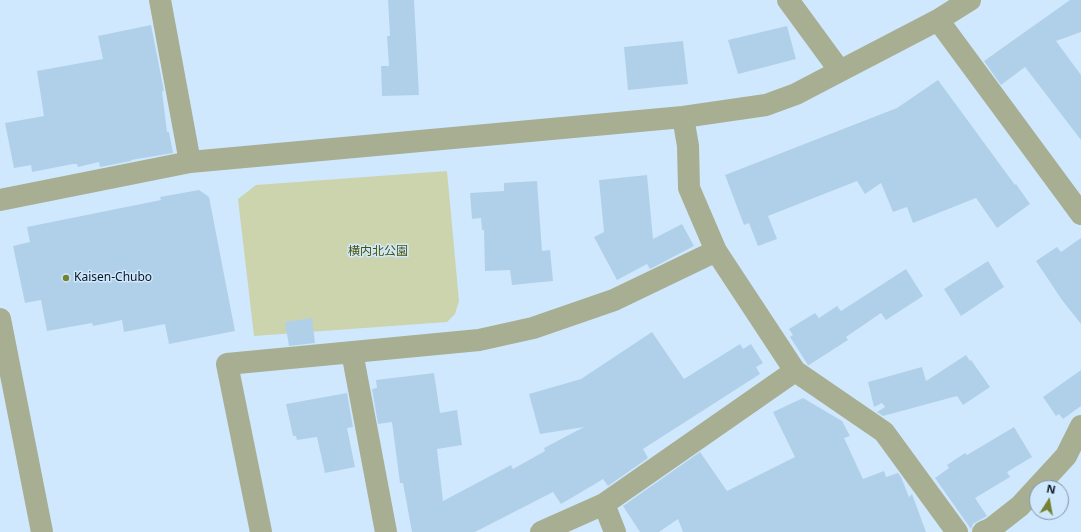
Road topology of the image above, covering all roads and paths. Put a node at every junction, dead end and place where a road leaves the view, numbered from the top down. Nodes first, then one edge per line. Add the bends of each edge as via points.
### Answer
1 (160, 0) edge
2 (788, 0) edge
3 (970, 0) edge
4 (938, 20) junction
5 (840, 72) junction
6 (683, 117) junction
7 (190, 162) junction
8 (0, 200) edge
9 (1081, 214) edge
10 (716, 251) junction
11 (0, 319) edge
12 (352, 352) junction
13 (795, 371) junction
14 (1081, 426) edge
15 (604, 504) junction
16 (42, 532) edge
17 (261, 532) edge
18 (386, 532) edge
19 (541, 532) edge
20 (615, 532) edge
21 (957, 532) edge
22 (983, 532) edge

1 - 7 street
2 - 5 street
3 - 4 street
4 - 5 street
4 - 9 street
5 - 6 street via 796,94 766,105
6 - 7 street
6 - 10 street via 688,146 689,188
7 - 8 street
10 - 12 street via 614,300 532,328 479,340
10 - 13 street
11 - 16 street
12 - 17 street via 227,364
12 - 18 street
13 - 15 street
13 - 21 street via 884,432
14 - 22 street via 1066,456 1020,506
15 - 19 street
15 - 20 street

